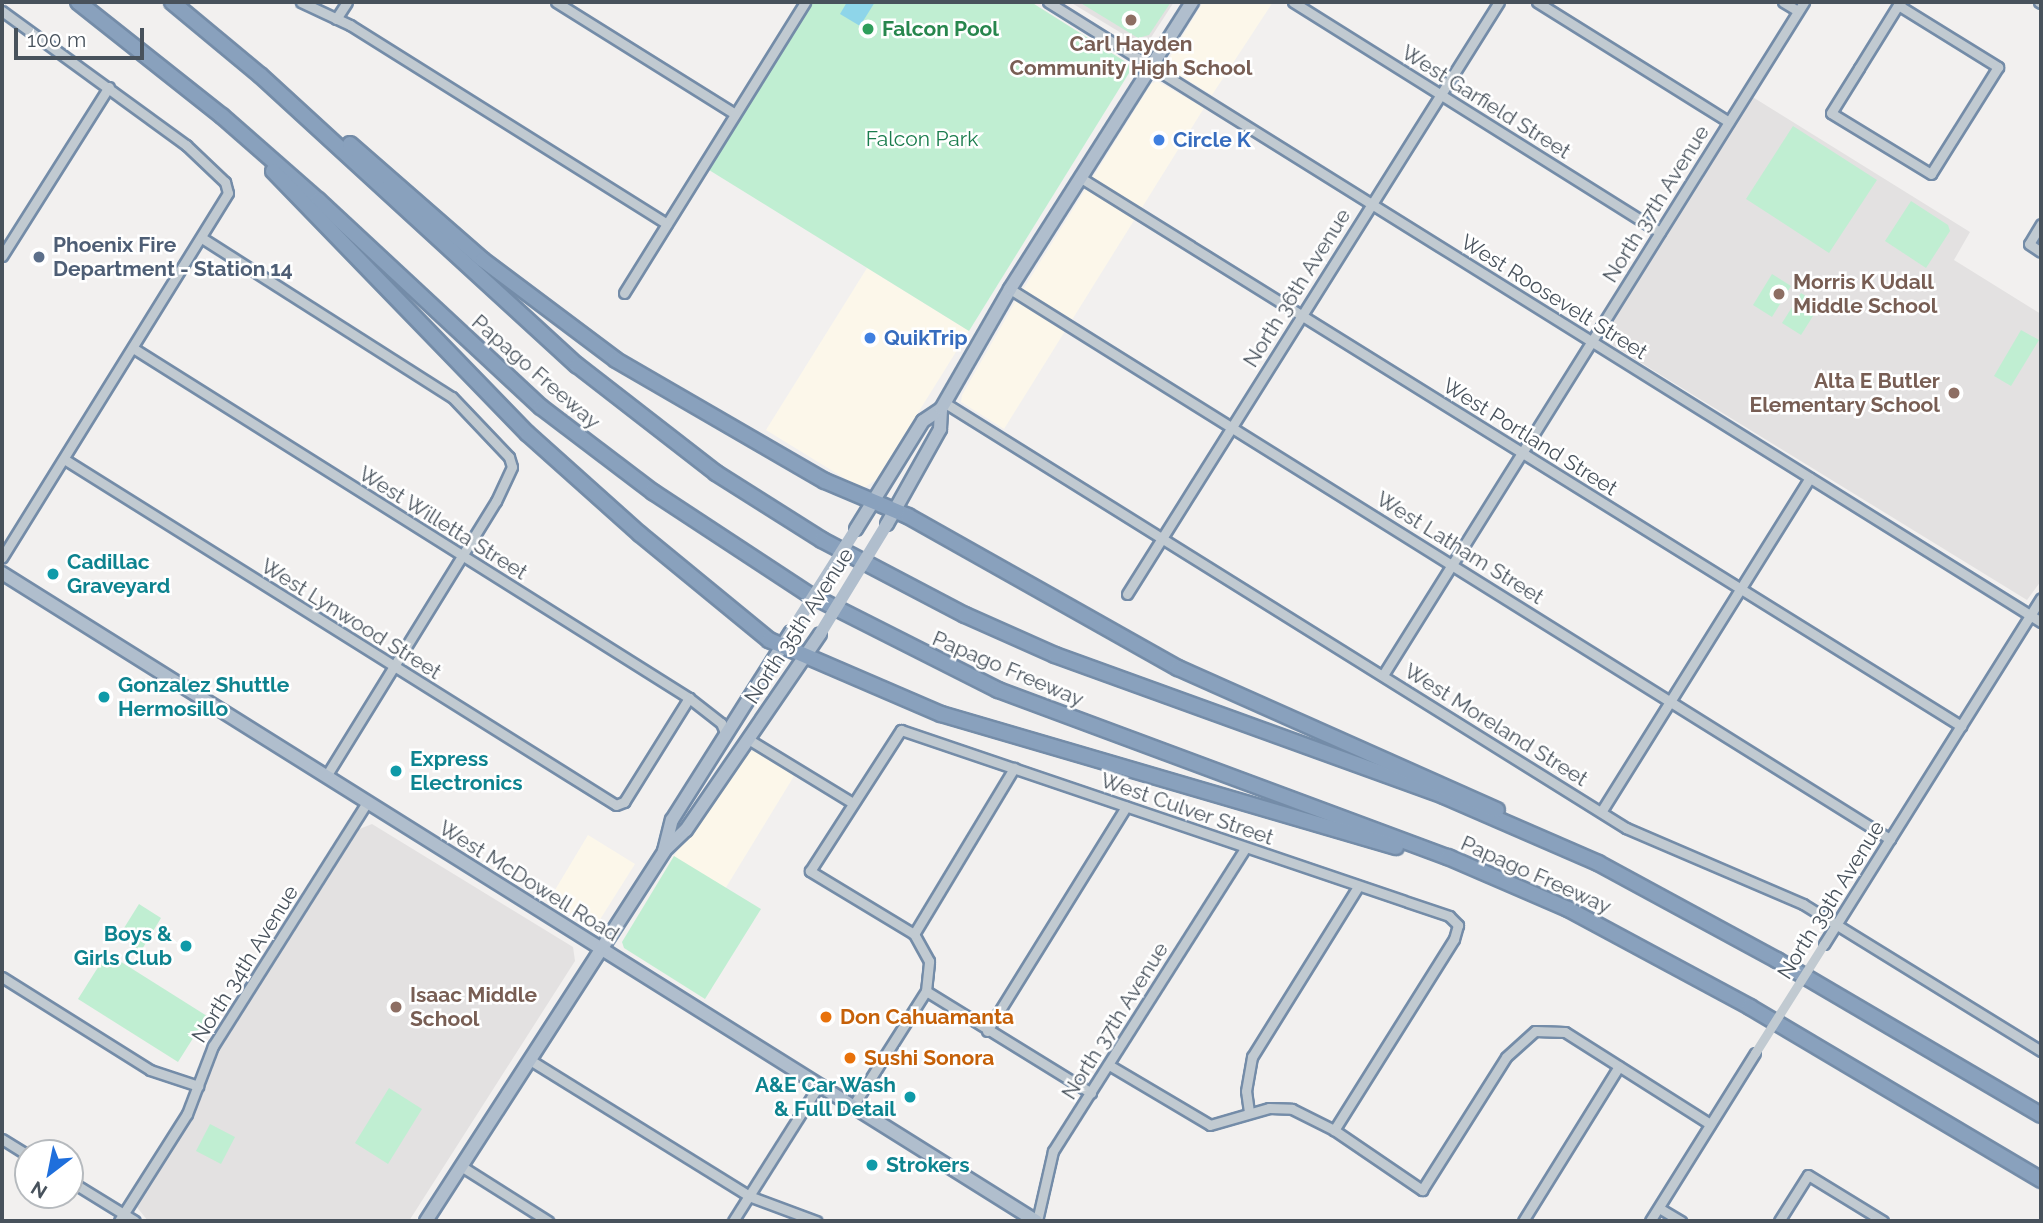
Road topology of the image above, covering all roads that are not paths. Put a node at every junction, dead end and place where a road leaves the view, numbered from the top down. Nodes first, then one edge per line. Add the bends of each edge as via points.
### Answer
1 (78, 2) edge
2 (172, 2) edge
3 (301, 2) edge
4 (347, 2) edge
5 (556, 2) edge
6 (1048, 2) edge
7 (1192, 2) edge
8 (1293, 2) edge
9 (1499, 2) edge
10 (1537, 2) edge
11 (1783, 2) edge
12 (1804, 2) edge
13 (802, 3) edge
14 (1900, 3) edge
15 (2, 11) edge
16 (1798, 11) junction
17 (336, 19) junction
18 (1151, 66) junction
19 (260, 75) junction
20 (108, 87) junction
21 (1440, 94) junction
22 (735, 114) junction
23 (222, 116) junction
24 (1728, 122) junction
25 (1081, 178) junction
26 (1371, 203) junction
27 (667, 224) junction
28 (2041, 224) edge
29 (1660, 232) junction
30 (202, 238) junction
31 (2041, 252) edge
32 (2, 256) edge
33 (1010, 289) junction
34 (624, 293) dead end
35 (1301, 315) junction
36 (1592, 340) junction
37 (133, 348) junction
38 (943, 406) junction
39 (1232, 426) junction
40 (1522, 453) junction
41 (64, 459) junction
42 (1810, 478) junction
43 (869, 508) junction
44 (895, 511) junction
45 (1161, 537) junction
46 (463, 556) junction
47 (2, 558) edge
48 (1452, 564) junction
49 (2, 573) edge
50 (1741, 589) junction
51 (1127, 594) dead end
52 (2041, 598) edge
53 (2031, 615) junction
54 (2041, 622) edge
55 (782, 646) junction
56 (809, 652) junction
57 (395, 667) junction
58 (1383, 675) junction
59 (689, 698) junction
60 (1672, 699) junction
61 (1961, 726) junction
62 (726, 735) junction
63 (748, 738) junction
64 (1014, 768) junction
65 (326, 776) junction
66 (367, 802) junction
67 (853, 803) junction
68 (1126, 807) junction
69 (1601, 812) junction
70 (1890, 839) junction
71 (1245, 848) junction
72 (664, 851) junction
73 (1598, 863) junction
74 (1358, 887) junction
75 (1523, 889) junction
76 (1836, 924) junction
77 (914, 934) junction
78 (601, 948) junction
79 (2, 977) edge
80 (926, 991) junction
81 (987, 1031) junction
82 (2041, 1051) edge
83 (530, 1060) junction
84 (1109, 1065) junction
85 (1619, 1066) junction
86 (819, 1085) junction
87 (198, 1086) junction
88 (1091, 1093) junction
89 (853, 1106) junction
90 (1249, 1112) junction
91 (2041, 1114) edge
92 (1710, 1124) junction
93 (1334, 1130) junction
94 (1964, 1133) junction
95 (461, 1166) junction
96 (2041, 1180) edge
97 (2041, 1189) edge
98 (84, 1191) edge
99 (749, 1196) junction
100 (1659, 1208) junction
101 (121, 1218) edge
102 (135, 1221) edge
103 (426, 1221) edge
104 (548, 1221) edge
105 (733, 1221) edge
106 (816, 1221) edge
107 (1036, 1221) edge
108 (1523, 1221) edge
109 (1650, 1221) edge
110 (1681, 1221) edge
111 (1779, 1221) edge
112 (1883, 1221) edge

1 - 23 highway, Papago Freeway
2 - 19 highway, Papago Freeway
3 - 17 street
4 - 17 street
5 - 22 street
6 - 18 street, West Roosevelt Street
7 - 18 main road, North 35th Avenue
8 - 21 street, West Garfield Street
9 - 21 street, North 36th Avenue
10 - 24 street
11 - 16 street
12 - 16 street, North 37th Avenue
13 - 22 street
14 - 14 street via 1998,67 1931,174 1831,113
15 - 20 street
16 - 24 street, North 37th Avenue
17 - 27 street
18 - 25 main road, North 35th Avenue
18 - 26 street, West Roosevelt Street
19 - 43 highway via 588,342
19 - 73 highway, Papago Freeway via 577,365 688,452 822,540 964,615 1044,651 1444,796
20 - 30 street via 186,145 225,182 228,193
20 - 32 street
21 - 26 street, North 36th Avenue
21 - 29 street, West Garfield Street
22 - 27 street
23 - 55 highway via 519,425 640,534
23 - 75 highway, Papago Freeway via 541,407 664,500 810,596 998,690
24 - 29 street, North 37th Avenue
25 - 33 main road, North 35th Avenue
25 - 35 street, West Portland Street
26 - 35 street, North 36th Avenue
26 - 36 street, West Roosevelt Street
27 - 34 street
28 - 31 street via 2029,244
29 - 36 street, North 37th Avenue
30 - 37 street
30 - 46 street via 452,397 495,440 512,467
33 - 38 main road, North 35th Avenue
33 - 39 street, West Latham Street
35 - 39 street, North 36th Avenue
35 - 40 street, West Portland Street
36 - 40 street, North 37th Avenue
36 - 42 street, West Roosevelt Street
37 - 41 street
37 - 46 street, West Willetta Street
38 - 43 main road, North 35th Avenue via 923,421
38 - 44 main road, North 35th Avenue via 940,429
38 - 45 street, West Moreland Street
39 - 45 street, North 36th Avenue
39 - 48 street, West Latham Street
40 - 48 street, North 37th Avenue
40 - 50 street, West Portland Street
41 - 47 street
41 - 57 street, West Lynwood Street
42 - 50 street
42 - 53 street, West Roosevelt Street
43 - 44 highway
43 - 55 main road, North 35th Avenue, bridge
44 - 56 main road, North 35th Avenue, bridge
44 - 73 highway via 1178,668 1478,800
45 - 51 street, North 36th Avenue
45 - 58 street, West Moreland Street
46 - 57 street
46 - 59 street, West Willetta Street
48 - 58 street, North 37th Avenue
48 - 60 street, West Latham Street
49 - 65 main road, West McDowell Road
50 - 60 street
50 - 61 street, West Portland Street
52 - 53 street, North 39th Avenue
53 - 54 street, West Roosevelt Street
53 - 61 street, North 39th Avenue
55 - 56 highway
55 - 62 main road, North 35th Avenue
56 - 63 main road, North 35th Avenue
56 - 75 highway via 941,714 1289,814
57 - 59 street, West Lynwood Street via 620,805
57 - 65 street
58 - 69 street, West Moreland Street
59 - 62 street, West Willetta Street via 721,723
60 - 69 street
60 - 70 street, West Latham Street
61 - 70 street, North 39th Avenue
62 - 72 main road, North 35th Avenue via 672,820
63 - 67 street
63 - 72 main road, North 35th Avenue via 686,830
64 - 67 street, West Culver Street via 901,730
64 - 68 street, West Culver Street
64 - 77 street
65 - 66 main road, West McDowell Road
66 - 78 main road, West McDowell Road
66 - 87 street, North 34th Avenue via 213,1046
67 - 77 street via 810,871
68 - 71 street, West Culver Street
68 - 81 street
69 - 76 street, West Moreland Street via 1643,836 1791,898
70 - 76 street, North 39th Avenue
71 - 74 street, West Culver Street
71 - 84 street, North 37th Avenue
72 - 78 main road, North 35th Avenue
73 - 91 highway, Papago Freeway via 1777,960
74 - 90 street via 1252,1057 1246,1091
74 - 93 street, West Culver Street via 1449,916 1458,925 1454,939
75 - 94 highway, Papago Freeway via 1716,988
76 - 82 street, West Moreland Street
76 - 92 street, North 39th Avenue, bridge
77 - 80 street via 929,961
78 - 83 main road, North 35th Avenue
78 - 86 main road, West McDowell Road
79 - 87 street via 157,1074
80 - 81 street
80 - 89 street
81 - 88 street
83 - 95 main road, North 35th Avenue
83 - 99 street
84 - 88 street, North 37th Avenue
84 - 90 street via 1210,1125
85 - 92 street
85 - 93 street via 1565,1032 1535,1031 1506,1057 1422,1190
85 - 108 street
86 - 89 main road, West McDowell Road
86 - 99 street
87 - 101 street, North 34th Avenue via 187,1114
88 - 107 street, North 37th Avenue via 1048,1162 1043,1207
89 - 107 main road, West McDowell Road
90 - 93 street via 1292,1109
92 - 100 street, North 39th Avenue
94 - 96 highway, Papago Freeway
94 - 97 highway
95 - 103 main road, North 35th Avenue
95 - 104 street
98 - 101 street
99 - 105 street
99 - 106 street
100 - 109 street, North 39th Avenue
100 - 110 street
101 - 102 street
111 - 112 street via 1808,1175

